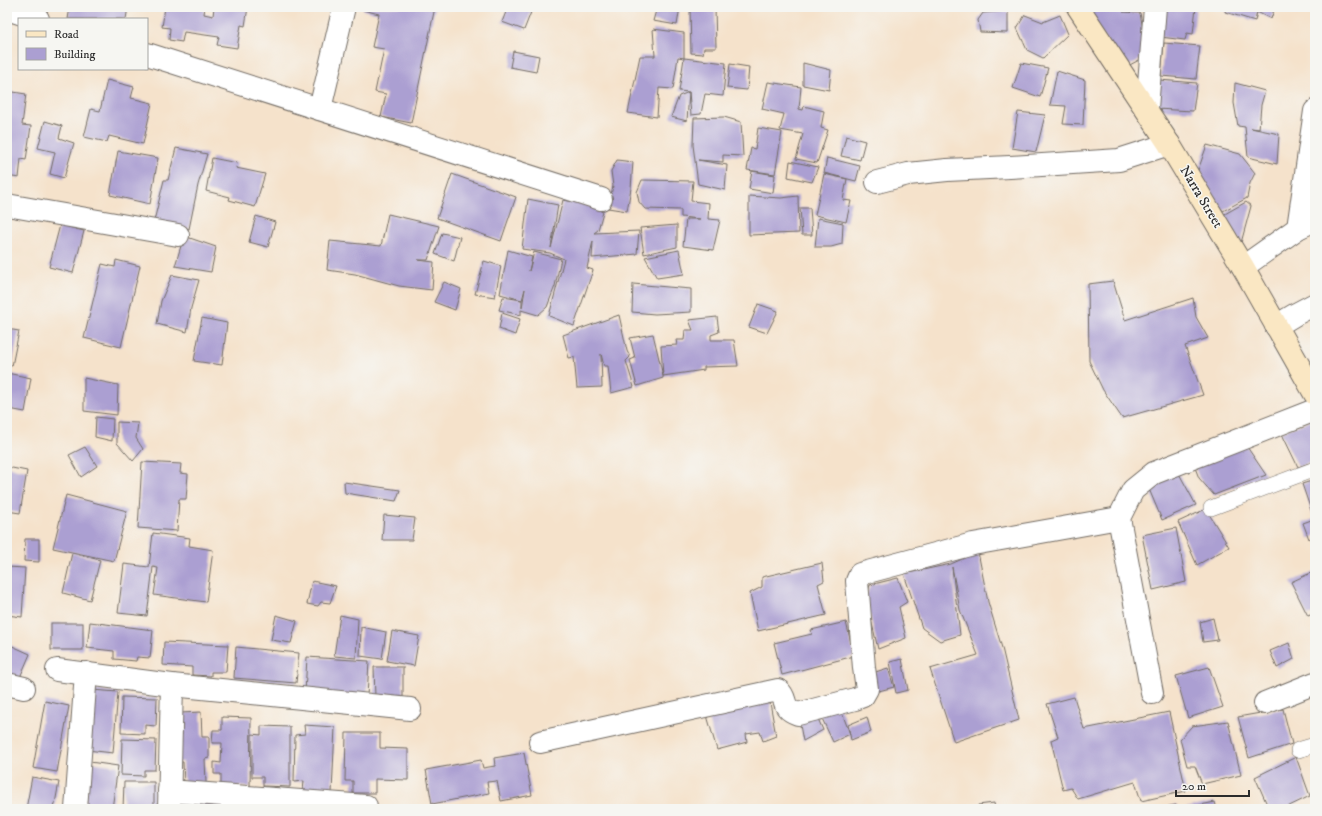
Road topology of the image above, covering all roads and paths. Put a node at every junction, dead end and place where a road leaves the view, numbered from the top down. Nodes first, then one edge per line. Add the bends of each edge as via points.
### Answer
1 (344, 7) edge
2 (1078, 7) edge
3 (1155, 7) edge
4 (7, 9) edge
5 (35, 18) edge
6 (148, 54) edge
7 (320, 109) junction
8 (1147, 109) junction
9 (1315, 111) edge
10 (1169, 144) junction
11 (877, 182) dead end
12 (601, 199) dead end
13 (7, 205) edge
14 (1307, 224) edge
15 (178, 235) dead end
16 (1243, 267) junction
17 (1315, 304) edge
18 (1276, 326) junction
19 (1315, 394) edge
20 (1315, 410) edge
21 (1315, 469) edge
22 (1211, 508) dead end
23 (1119, 518) junction
24 (58, 670) dead end
25 (86, 673) junction
26 (1315, 683) edge
27 (172, 685) junction
28 (1152, 693) dead end
29 (1265, 703) dead end
30 (410, 709) dead end
31 (540, 742) dead end
32 (1315, 745) edge
33 (1298, 750) dead end
34 (169, 800) edge
35 (255, 803) edge
36 (366, 806) dead end
37 (76, 809) edge

1 - 7 street
2 - 8 street, Narra Street
3 - 8 street
4 - 5 street
6 - 7 street
7 - 12 street
8 - 10 street, Narra Street
9 - 14 street
10 - 11 street via 1119,160 947,170 908,174
10 - 16 street, Narra Street
13 - 15 street
14 - 16 street
16 - 18 street, Narra Street
17 - 18 street
18 - 19 street, Narra Street
20 - 23 street via 1154,473 1133,490
21 - 22 lane
23 - 28 street
23 - 31 street via 973,544 860,574 856,581 867,689 863,696 798,714 789,711 782,693 778,690
24 - 25 street
25 - 27 street
25 - 37 street
26 - 29 street
27 - 30 street
27 - 34 street
32 - 33 lane
34 - 35 street
35 - 36 street

